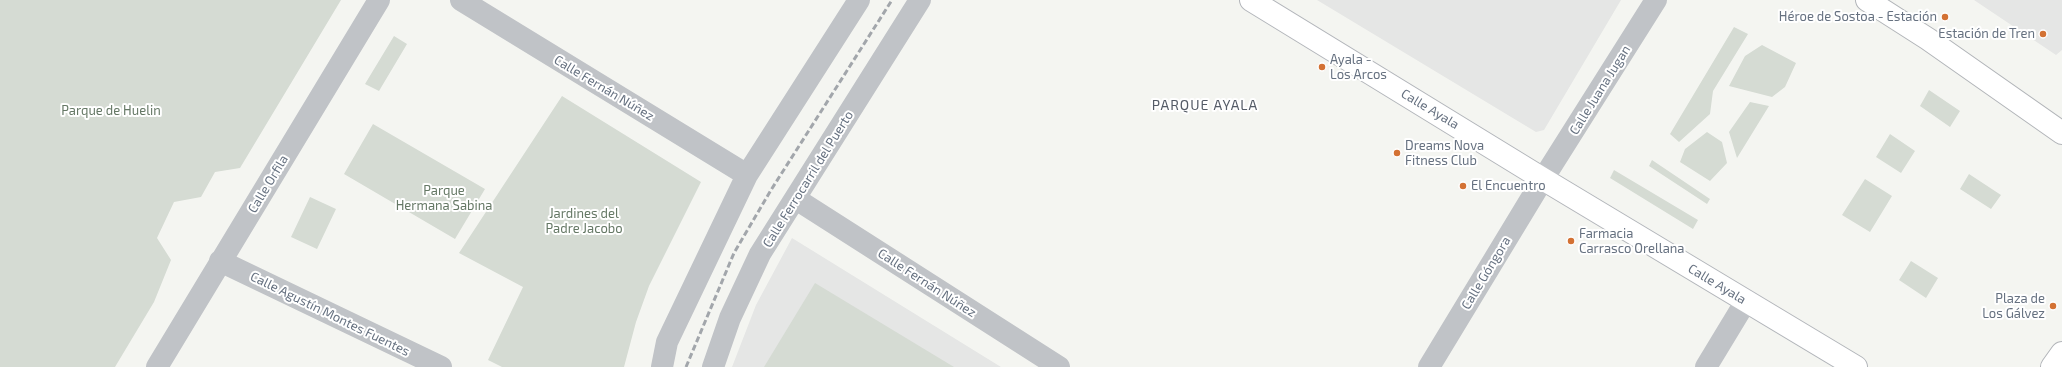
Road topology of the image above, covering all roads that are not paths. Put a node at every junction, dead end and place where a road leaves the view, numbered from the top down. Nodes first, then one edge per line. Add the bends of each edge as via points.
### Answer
1 (379, 0) edge
2 (461, 0) edge
3 (859, 0) edge
4 (920, 0) edge
5 (1251, 0) edge
6 (1656, 0) edge
7 (1867, 0) edge
8 (2062, 133) edge
9 (747, 175) junction
10 (1543, 179) junction
11 (796, 199) junction
12 (220, 261) junction
13 (1746, 301) junction
14 (2062, 353) edge
15 (157, 367) edge
16 (441, 367) edge
17 (662, 367) edge
18 (713, 367) edge
19 (1059, 367) edge
20 (1429, 367) edge
21 (1706, 367) edge
22 (1856, 367) edge
23 (2052, 367) edge

1 - 12 street, Calle Orfila
2 - 9 street, Calle Fernán Núñez
3 - 9 street
4 - 11 street, Calle Ferrocarril del Puerto
5 - 10 main road, Calle Ayala
6 - 10 street, Calle Juana Jugan
7 - 8 main road via 1928,39
9 - 17 street via 667,342
10 - 13 main road, Calle Ayala
10 - 20 street, Calle Góngora
11 - 18 street, Calle Ferrocarril del Puerto via 760,254 730,318
11 - 19 street, Calle Fernán Núñez
12 - 15 street, Calle Orfila
12 - 16 street, Calle Agustín Montes Fuentes
13 - 21 street
13 - 22 main road, Calle Ayala
14 - 23 main road

